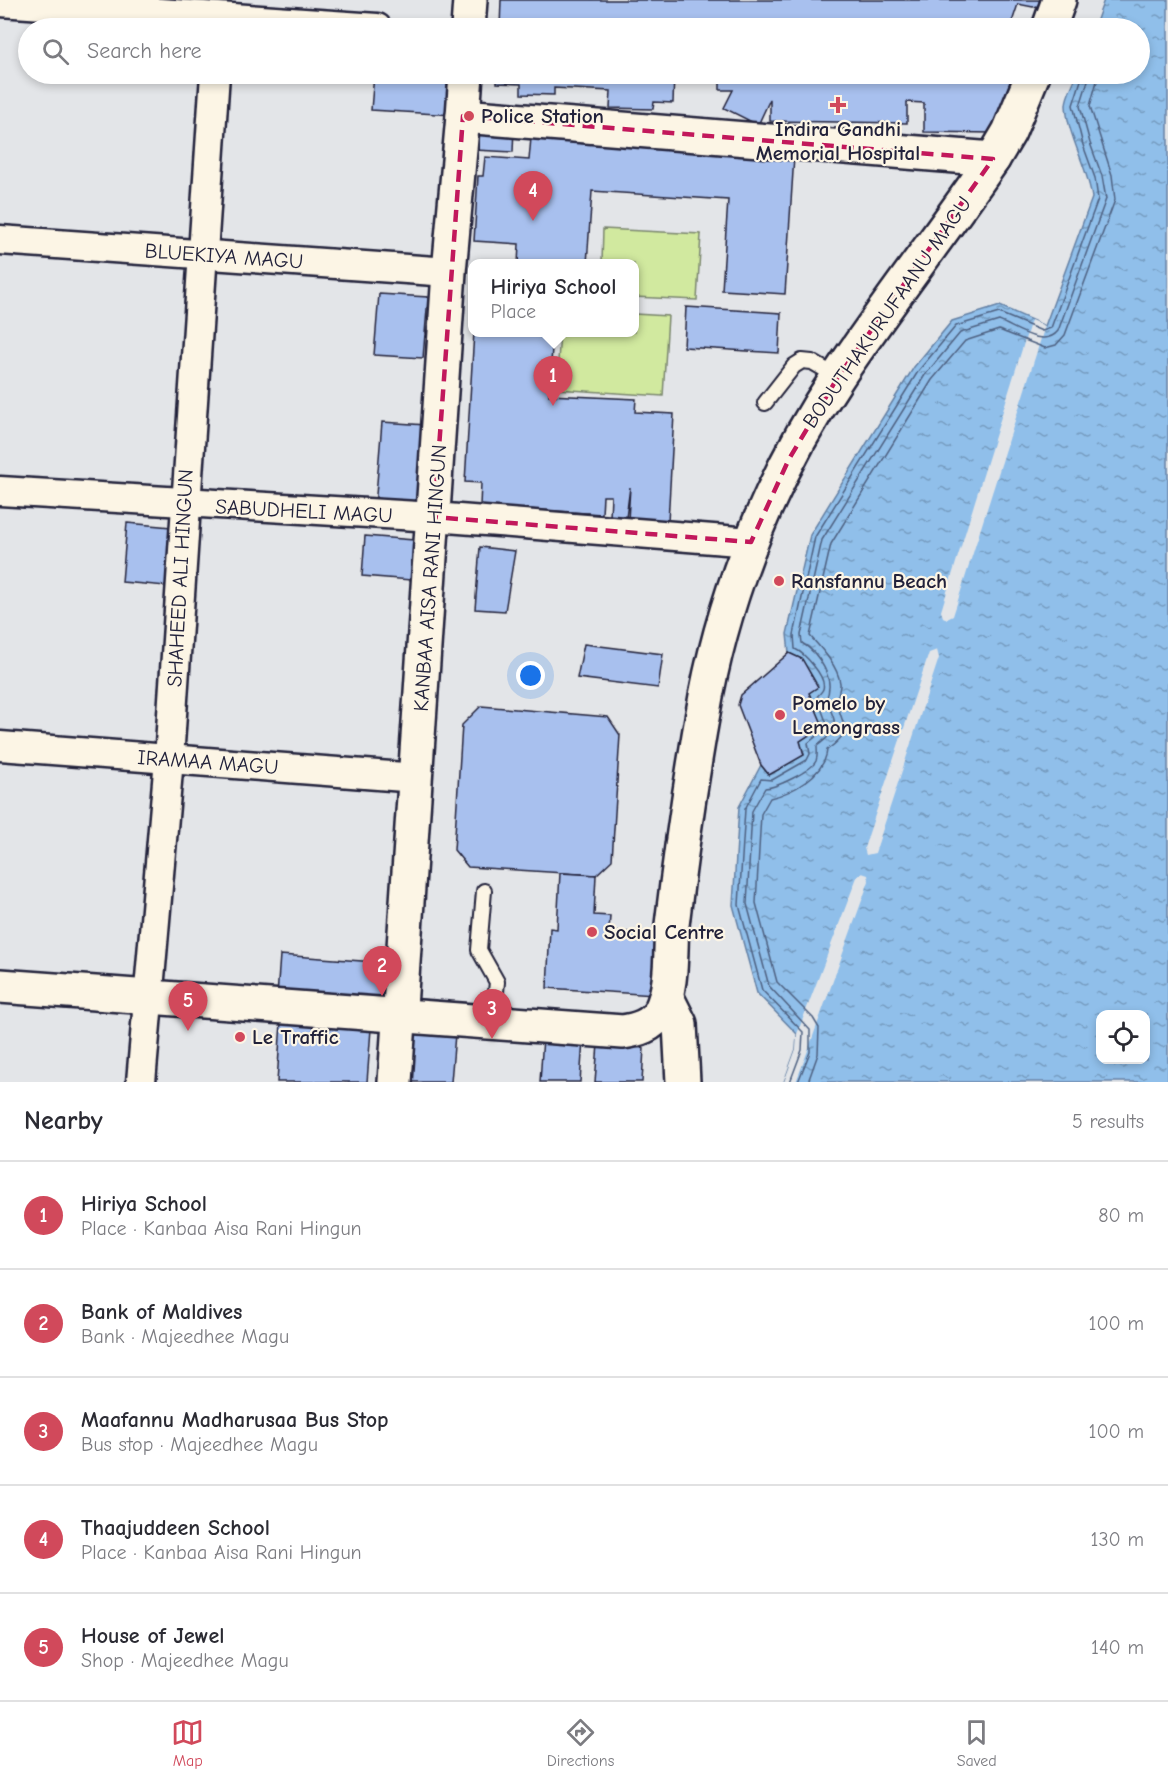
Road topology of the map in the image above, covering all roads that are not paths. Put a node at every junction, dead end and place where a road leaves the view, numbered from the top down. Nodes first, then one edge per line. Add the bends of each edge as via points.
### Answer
1 (471, 0) edge
2 (1059, 0) edge
3 (0, 2) edge
4 (219, 15) edge
5 (255, 18) edge
6 (469, 18) edge
7 (1053, 18) edge
8 (213, 84) edge
9 (465, 84) edge
10 (1029, 84) edge
11 (463, 116) junction
12 (993, 159) junction
13 (0, 240) edge
14 (201, 254) junction
15 (448, 272) junction
16 (838, 377) junction
17 (765, 403) dead end
18 (0, 491) edge
19 (184, 504) junction
20 (434, 517) junction
21 (751, 542) junction
22 (0, 746) edge
23 (169, 759) junction
24 (417, 778) junction
25 (484, 891) dead end
26 (0, 986) edge
27 (147, 996) junction
28 (660, 1009) junction
29 (400, 1014) junction
30 (494, 1022) junction
31 (141, 1082) edge
32 (395, 1082) edge
33 (683, 1082) edge

1 - 6 street
2 - 7 street
3 - 4 street
4 - 5 street
8 - 14 street, SHAHEED ALI HINGUN
9 - 11 street, KANBAA AISA RANI HINGUN
10 - 12 street, BODUTHAKURUFAANU MAGU
11 - 12 street
11 - 15 street, KANBAA AISA RANI HINGUN
12 - 16 street, BODUTHAKURUFAANU MAGU
13 - 14 street, BLUEKIYA MAGU
14 - 15 street, BLUEKIYA MAGU
14 - 19 street, SHAHEED ALI HINGUN
15 - 20 street, KANBAA AISA RANI HINGUN
16 - 17 lane via 812,362 802,361
16 - 21 street, BODUTHAKURUFAANU MAGU via 789,459
18 - 19 street, SABUDHELI MAGU
19 - 20 street, SABUDHELI MAGU
19 - 23 street, SHAHEED ALI HINGUN
20 - 21 street, SABUDHELI MAGU
20 - 24 street, KANBAA AISA RANI HINGUN
21 - 28 street, BODUTHAKURUFAANU MAGU via 716,642 696,748
22 - 23 street, IRAMAA MAGU
23 - 24 street, IRAMAA MAGU
23 - 27 street, SHAHEED ALI HINGUN
24 - 29 street, KANBAA AISA RANI HINGUN
25 - 30 lane via 479,950 497,982
26 - 27 street
27 - 29 street
27 - 31 street, SHAHEED ALI HINGUN
28 - 30 street via 637,1030 623,1032
28 - 33 street, BODUTHAKURUFAANU MAGU via 680,1024
29 - 30 street
29 - 32 street, KANBAA AISA RANI HINGUN

